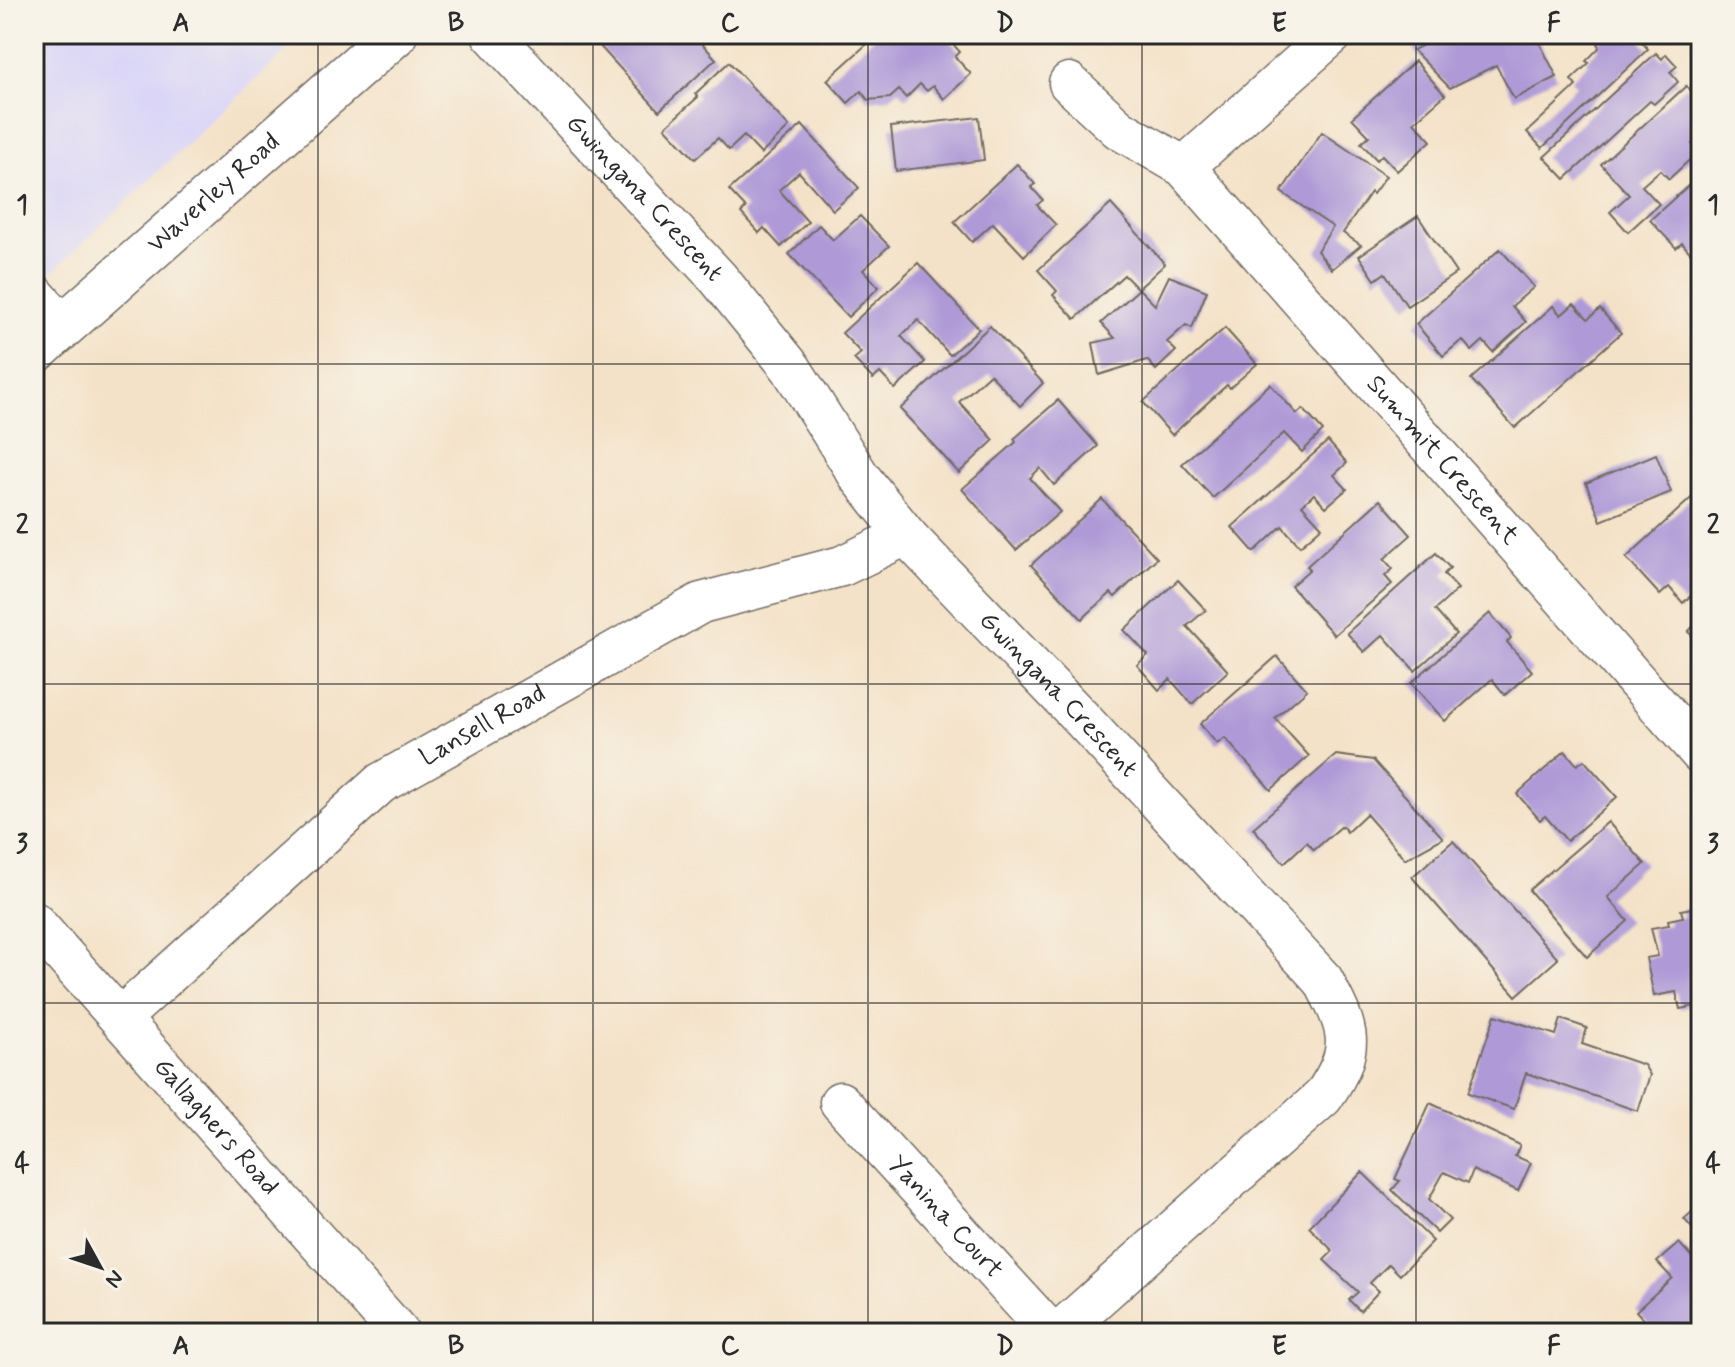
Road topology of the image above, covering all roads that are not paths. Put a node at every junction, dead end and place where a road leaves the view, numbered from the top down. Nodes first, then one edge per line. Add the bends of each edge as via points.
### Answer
1 (395, 34) edge
2 (492, 34) edge
3 (1333, 34) edge
4 (1069, 83) dead end
5 (1184, 167) junction
6 (34, 294) edge
7 (49, 339) edge
8 (906, 535) junction
9 (1701, 754) edge
10 (34, 922) edge
11 (120, 1018) junction
12 (840, 1102) dead end
13 (389, 1330) edge
14 (1051, 1333) edge
15 (1058, 1333) edge

1 - 7 main road, Waverley Road
2 - 8 street, Gwingana Crescent via 718,278 791,368 859,476
3 - 5 street
4 - 5 street, Summit Crescent via 1119,129
5 - 9 street, Summit Crescent
6 - 7 street
8 - 11 street, Lansell Road via 842,566 701,603 381,783
8 - 15 street, Gwingana Crescent via 1323,980 1348,1042 1340,1073 1323,1097
10 - 11 street, Gallaghers Road
11 - 13 street, Gallaghers Road
12 - 14 street, Yanina Court

